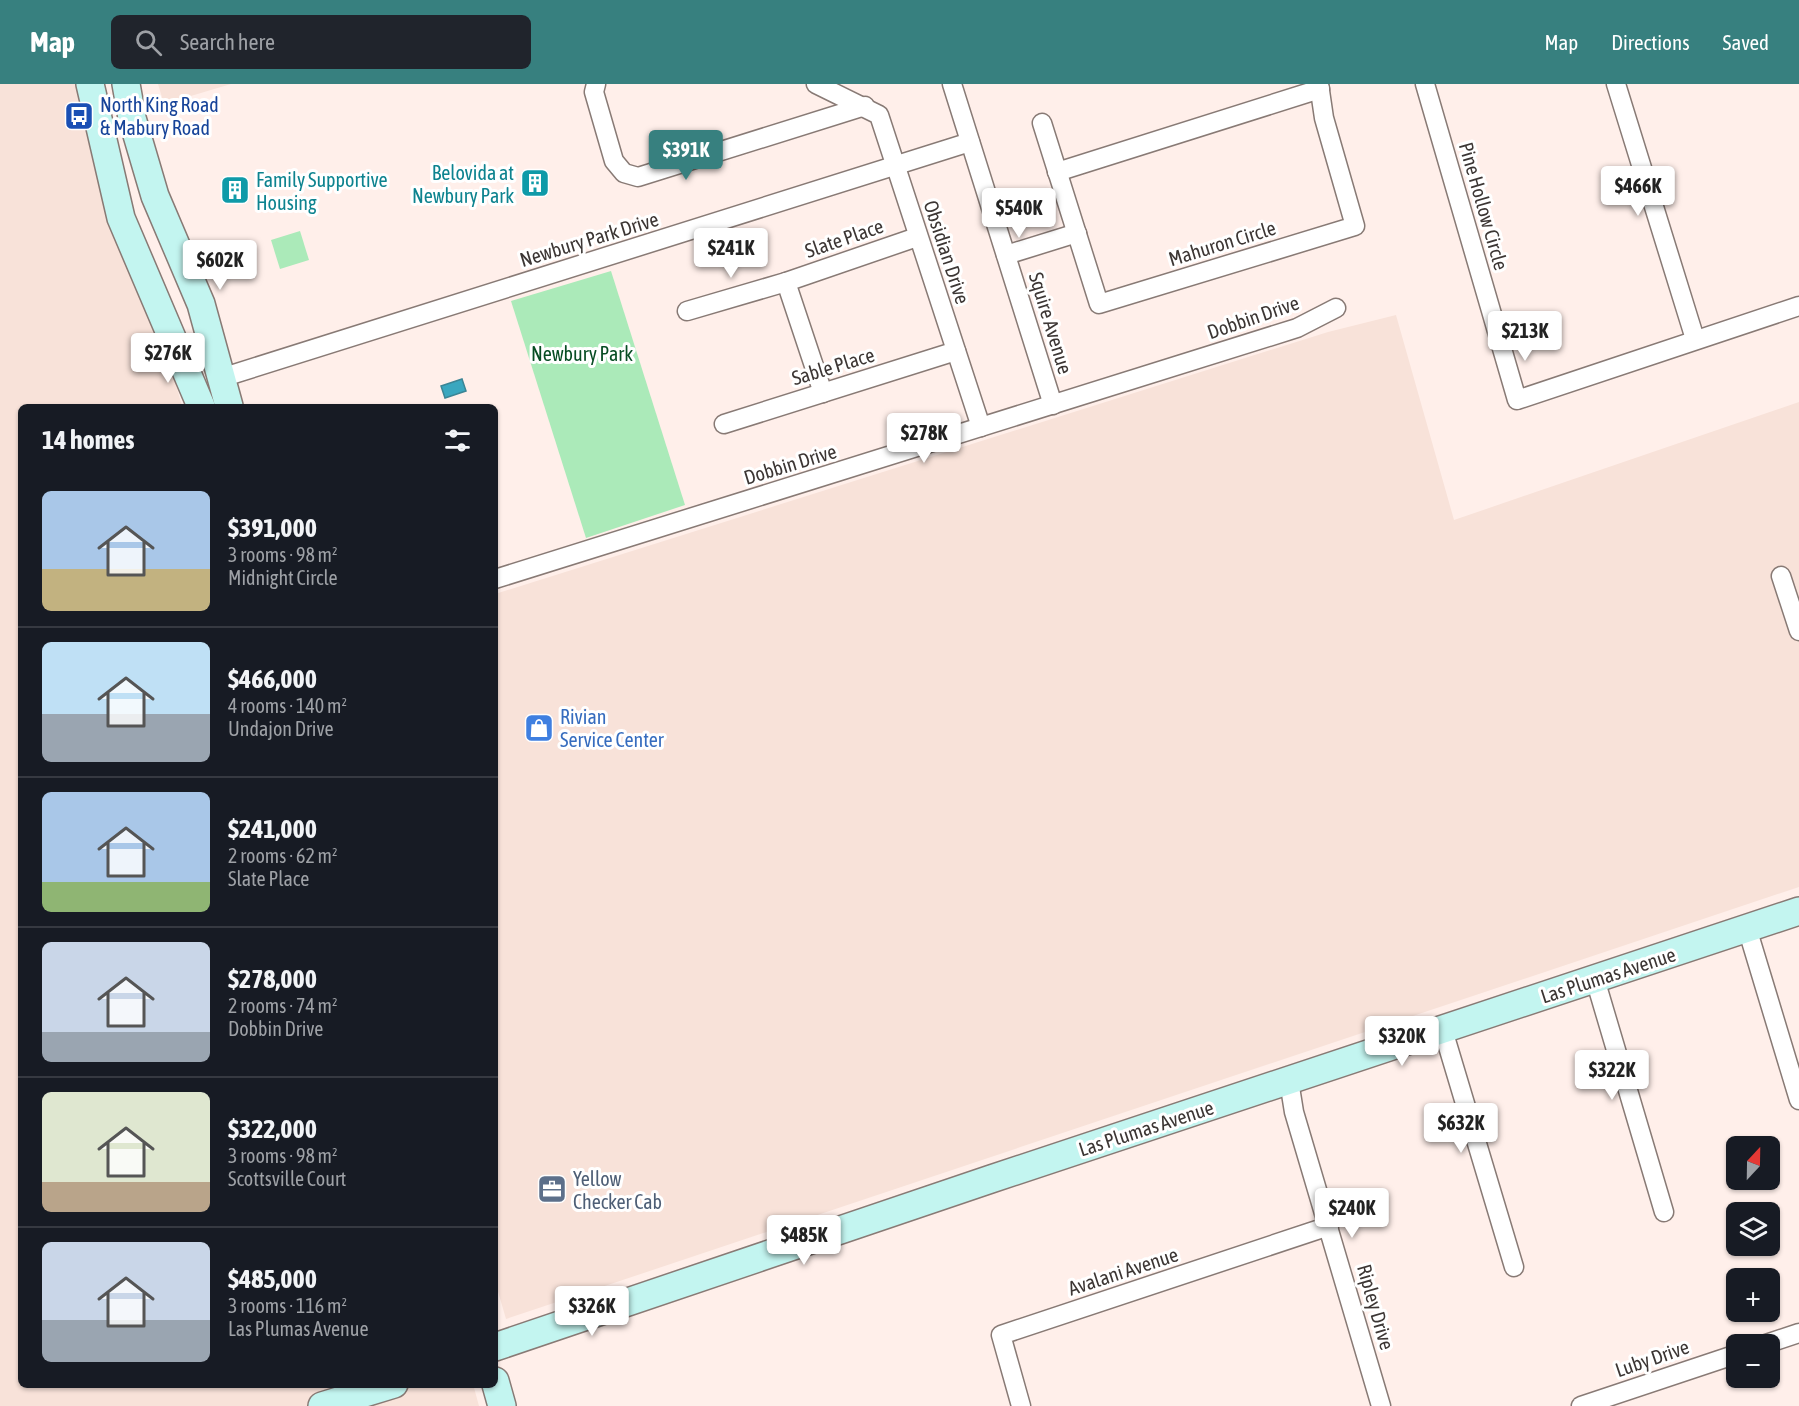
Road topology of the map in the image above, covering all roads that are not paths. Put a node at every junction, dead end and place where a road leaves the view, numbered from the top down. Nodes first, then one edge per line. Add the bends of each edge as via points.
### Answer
1 (90, 84) edge
2 (126, 84) edge
3 (596, 84) edge
4 (816, 84) edge
5 (952, 84) edge
6 (1425, 84) edge
7 (1616, 84) edge
8 (1320, 86) edge
9 (865, 106) junction
10 (1042, 123) dead end
11 (970, 142) junction
12 (896, 166) junction
13 (1057, 172) junction
14 (1077, 233) junction
15 (917, 237) junction
16 (1005, 255) junction
17 (786, 282) junction
18 (1799, 306) edge
19 (1336, 308) dead end
20 (687, 311) dead end
21 (1695, 339) junction
22 (956, 351) junction
23 (221, 378) junction
24 (823, 393) junction
25 (200, 404) edge
26 (228, 404) edge
27 (1053, 405) junction
28 (724, 424) dead end
29 (981, 427) junction
30 (1781, 576) dead end
31 (498, 578) edge
32 (1799, 631) edge
33 (1799, 911) edge
34 (1747, 928) junction
35 (1595, 979) junction
36 (1443, 1030) junction
37 (1289, 1081) junction
38 (1799, 1100) edge
39 (1664, 1212) dead end
40 (1329, 1226) junction
41 (1514, 1267) dead end
42 (1799, 1333) edge
43 (1780, 1339) edge
44 (498, 1346) edge
45 (1726, 1358) edge
46 (381, 1388) edge
47 (497, 1388) edge
48 (322, 1406) edge
49 (502, 1406) edge
50 (1021, 1406) edge
51 (1381, 1406) edge
52 (1581, 1406) edge

1 - 25 street via 121,218
2 - 23 street via 155,196 201,304
3 - 9 street via 594,92 614,161 624,173 638,177
4 - 9 street
5 - 11 street, Squire Avenue
6 - 21 street, Pine Hollow Circle via 1517,400
7 - 21 street
8 - 13 street, Mahuron Circle
8 - 14 street, Mahuron Circle via 1324,118 1355,226 1099,304
9 - 12 street, Obsidian Drive via 879,115
10 - 13 street, Mahuron Circle
11 - 12 street, Newbury Park Drive
11 - 16 street, Squire Avenue
12 - 15 street, Obsidian Drive
12 - 23 street, Newbury Park Drive
13 - 14 street, Mahuron Circle
14 - 16 street
15 - 17 street, Slate Place
15 - 22 street, Obsidian Drive
16 - 27 street, Squire Avenue
17 - 20 street, Slate Place
17 - 24 street
18 - 21 street, Pine Hollow Circle
19 - 27 street, Dobbin Drive via 1297,328
22 - 24 street, Sable Place
22 - 29 street, Obsidian Drive
23 - 26 street
24 - 28 street, Sable Place
27 - 29 street, Dobbin Drive
29 - 31 street, Dobbin Drive
30 - 32 street
33 - 34 street, Las Plumas Avenue
34 - 35 street, Las Plumas Avenue
34 - 38 street
35 - 36 street, Las Plumas Avenue
35 - 39 street
36 - 37 street, Las Plumas Avenue
36 - 41 street
37 - 40 street, Ripley Drive via 1294,1112
37 - 44 street, Las Plumas Avenue
40 - 50 street, Avalani Avenue via 1001,1335
40 - 51 street, Ripley Drive
42 - 43 street
45 - 52 street, Luby Drive
46 - 48 street
47 - 49 street

